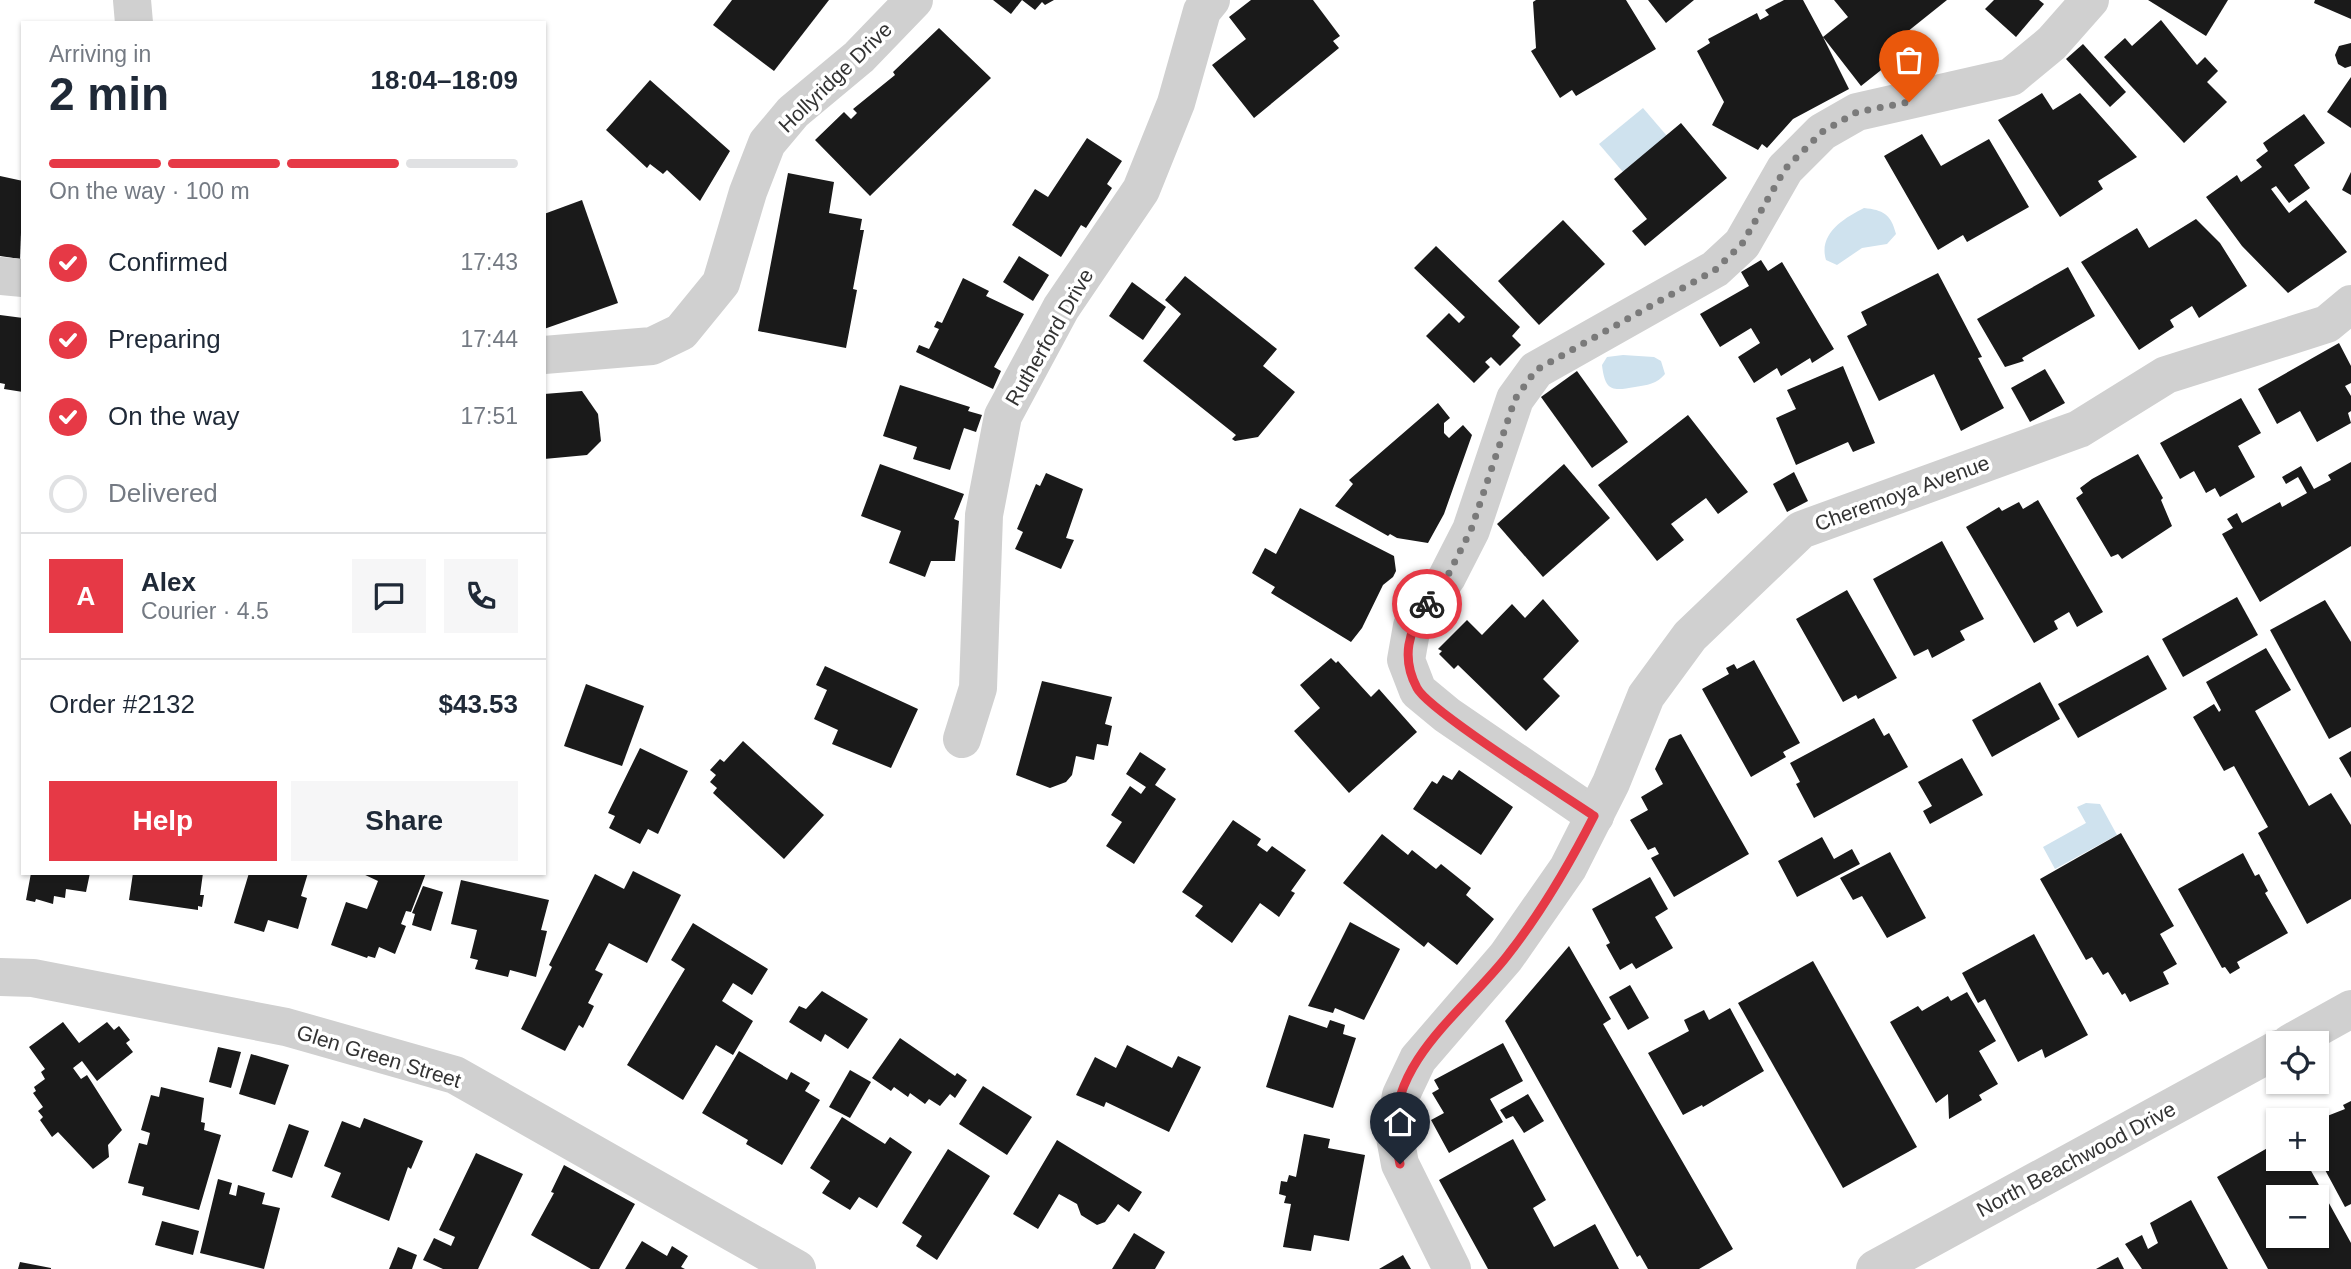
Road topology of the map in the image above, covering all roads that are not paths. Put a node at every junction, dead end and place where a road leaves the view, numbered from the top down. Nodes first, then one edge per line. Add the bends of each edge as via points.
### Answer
1 (132, 0) edge
2 (914, 0) edge
3 (1211, 0) edge
4 (2090, 0) edge
5 (134, 21) edge
6 (0, 275) edge
7 (21, 278) edge
8 (2351, 304) edge
9 (546, 355) edge
10 (962, 739) dead end
11 (1594, 816) junction
12 (0, 977) edge
13 (2351, 1009) edge
14 (2312, 1031) edge
15 (2266, 1056) edge
16 (797, 1269) edge
17 (1452, 1269) edge
18 (1875, 1269) edge

1 - 5 street
2 - 9 street, Hollyridge Drive via 859,57 793,112 767,143 721,284 681,332 652,346
3 - 10 street, Rutherford Drive via 1202,11 1176,103 1141,190 1061,307 1003,415 984,515 978,688
4 - 11 street via 2052,43 2011,77 1857,112 1822,132 1785,169 1742,244 1715,270 1536,370 1515,399 1471,530 1447,577 1412,626 1406,660 1418,691
6 - 7 street
8 - 11 street, Cheremoya Avenue via 2327,324 2166,375 2079,429 1801,530 1690,636 1646,696
11 - 17 street, Cheremoya Avenue via 1568,868 1506,957 1418,1059 1401,1095 1394,1132 1400,1164
12 - 16 street, Glen Green Street via 33,978 286,1027 455,1076
13 - 14 street
15 - 18 street, North Beachwood Drive

